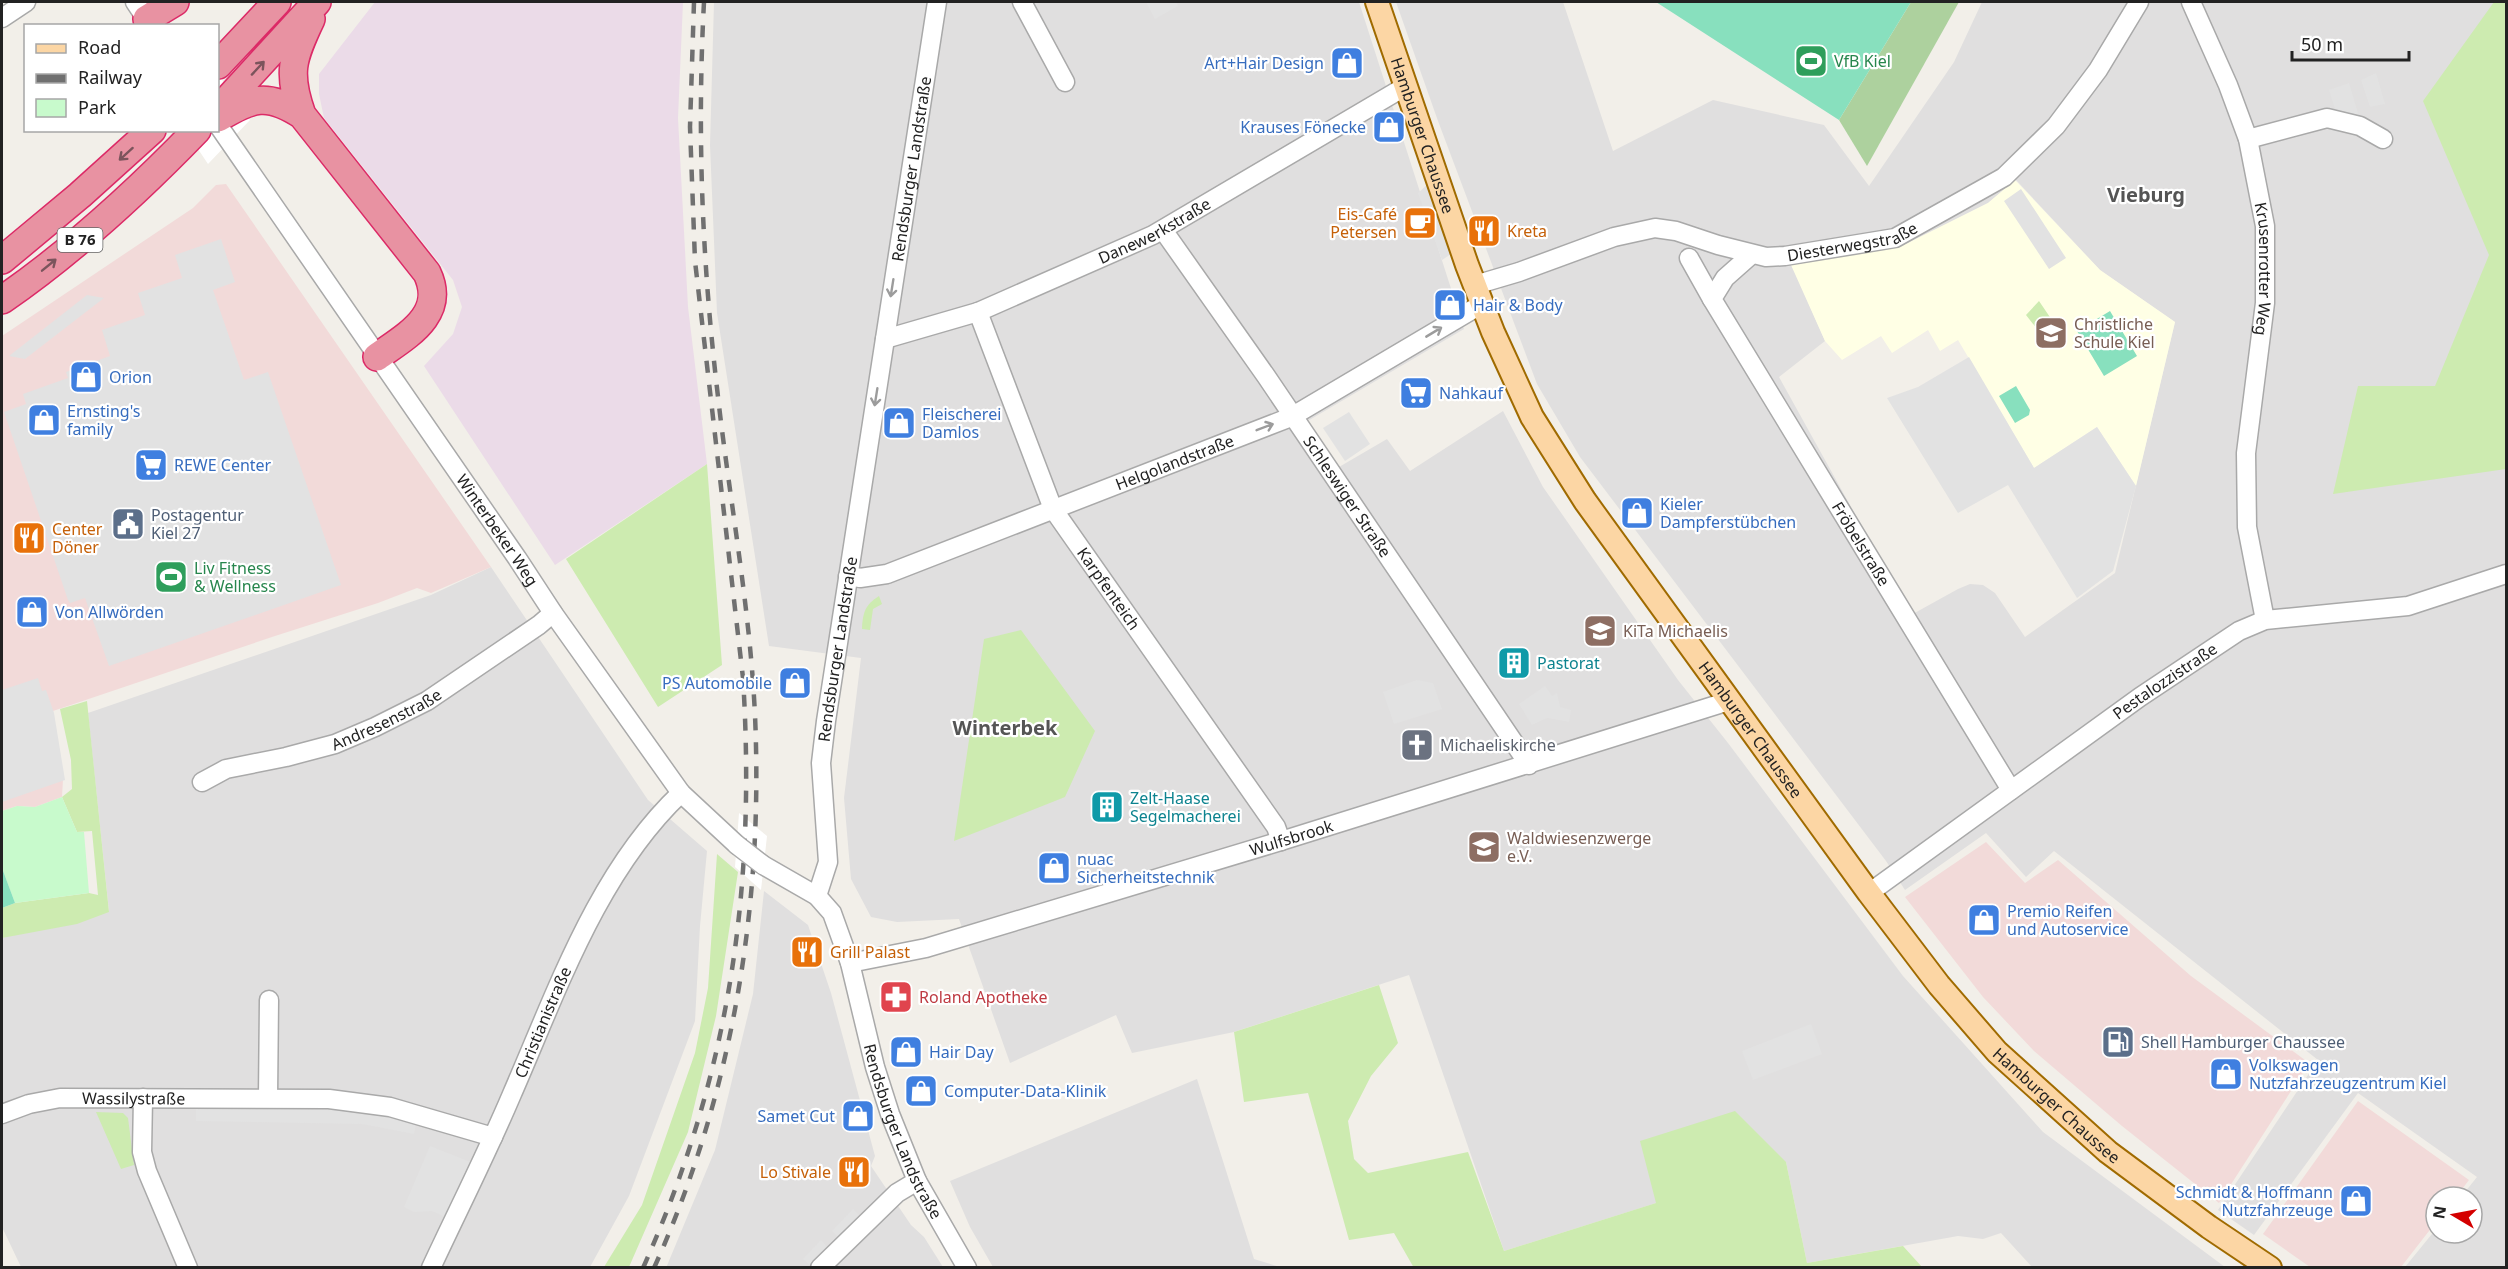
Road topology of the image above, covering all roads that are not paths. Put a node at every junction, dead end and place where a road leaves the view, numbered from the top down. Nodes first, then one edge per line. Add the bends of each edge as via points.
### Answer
1 (26, 2) edge
2 (175, 2) edge
3 (277, 2) edge
4 (319, 2) edge
5 (937, 2) edge
6 (1022, 2) edge
7 (1377, 2) edge
8 (2139, 2) edge
9 (2191, 2) edge
10 (145, 15) edge
11 (2, 18) edge
12 (219, 64) edge
13 (1065, 82) dead end
14 (1406, 86) junction
15 (219, 109) edge
16 (302, 115) junction
17 (223, 130) edge
18 (150, 132) edge
19 (196, 132) edge
20 (2248, 139) junction
21 (2383, 139) dead end
22 (80, 195) junction
23 (1163, 230) junction
24 (2, 240) edge
25 (1751, 255) junction
26 (1689, 258) dead end
27 (2, 260) edge
28 (1478, 295) junction
29 (1713, 298) junction
30 (2, 300) edge
31 (978, 312) junction
32 (885, 339) junction
33 (377, 357) junction
34 (1291, 417) junction
35 (1053, 509) junction
36 (2506, 574) edge
37 (848, 576) junction
38 (553, 613) junction
39 (2265, 620) junction
40 (1729, 702) junction
41 (1528, 765) junction
42 (202, 782) dead end
43 (2011, 790) junction
44 (681, 793) junction
45 (1281, 841) junction
46 (1869, 893) junction
47 (817, 896) junction
48 (850, 963) junction
49 (270, 1000) dead end
50 (143, 1098) junction
51 (268, 1098) junction
52 (2, 1114) edge
53 (493, 1137) junction
54 (917, 1181) junction
55 (188, 1268) edge
56 (430, 1268) edge
57 (820, 1268) edge
58 (967, 1268) edge
59 (2270, 1268) edge

1 - 11 street
2 - 10 highway
3 - 12 highway
15 -> 4 highway
4 - 16 highway via 294,62 293,84
5 -> 32 street, Rendsburger Landstraße
6 - 13 street
7 - 14 main road, Hamburger Chaussee
8 - 25 street, Diesterwegstraße via 2098,70 2056,126 1998,182 1895,238 1785,256
9 - 20 street, Krusenrotter Weg
14 - 23 street, Danewerkstraße
14 - 28 main road, Hamburger Chaussee
16 - 17 highway via 279,102 262,100 243,104
16 - 33 highway via 432,283 429,312 419,326
17 - 33 street, Winterbeker Weg
18 -> 22 highway
30 -> 19 highway, B 76 via 88,232
20 - 21 street via 2328,118 2360,126
20 - 39 street, Krusenrotter Weg via 2265,226 2265,303 2246,453 2247,527
22 - 24 highway, B 76
22 - 27 highway, B 76
23 - 31 street, Danewerkstraße
23 - 34 street, Schleswiger Straße
25 - 28 street, Diesterwegstraße via 1655,228 1614,237 1519,272
25 - 29 street via 1725,278
26 - 29 street, Fröbelstraße
34 -> 28 street, Helgolandstraße
28 - 40 main road, Hamburger Chaussee via 1509,369 1549,448
29 - 43 street, Fröbelstraße
31 - 32 street, Danewerkstraße
31 - 35 street, Karpfenteich
32 -> 37 street, Rendsburger Landstraße
33 - 38 street, Winterbeker Weg
35 -> 34 street, Helgolandstraße
34 - 41 street, Schleswiger Straße
35 - 37 street, Helgolandstraße via 887,574
35 - 45 street, Karpfenteich
36 - 39 street, Pestalozzistraße via 2408,606
37 - 47 street, Rendsburger Landstraße via 821,763 828,862
38 - 42 street, Andresenstraße via 427,701 375,727 335,744 226,769
38 - 44 street, Winterbeker Weg
39 - 43 street, Pestalozzistraße via 2239,631 2140,697
40 - 41 street, Wulfsbrook
40 - 46 main road, Hamburger Chaussee
41 - 45 street, Wulfsbrook
43 - 46 street, Pestalozzistraße
44 - 47 street, Winterbeker Weg, bridge via 737,845
44 - 53 street, Christianistraße via 641,836 594,911
45 - 48 street, Wulfsbrook via 926,948
46 - 59 main road, Hamburger Chaussee via 1939,985 1997,1052 2108,1152
47 - 48 street, Rendsburger Landstraße via 832,913
48 - 54 street, Rendsburger Landstraße via 875,1067
49 - 51 street
50 - 51 street, Wassilystraße
50 - 52 street, Wassilystraße via 60,1098
50 - 55 street via 142,1152
51 - 53 street, Wassilystraße via 329,1099 390,1107
53 - 56 street, Christianistraße
54 - 57 street via 897,1193
54 - 58 street, Rendsburger Landstraße

